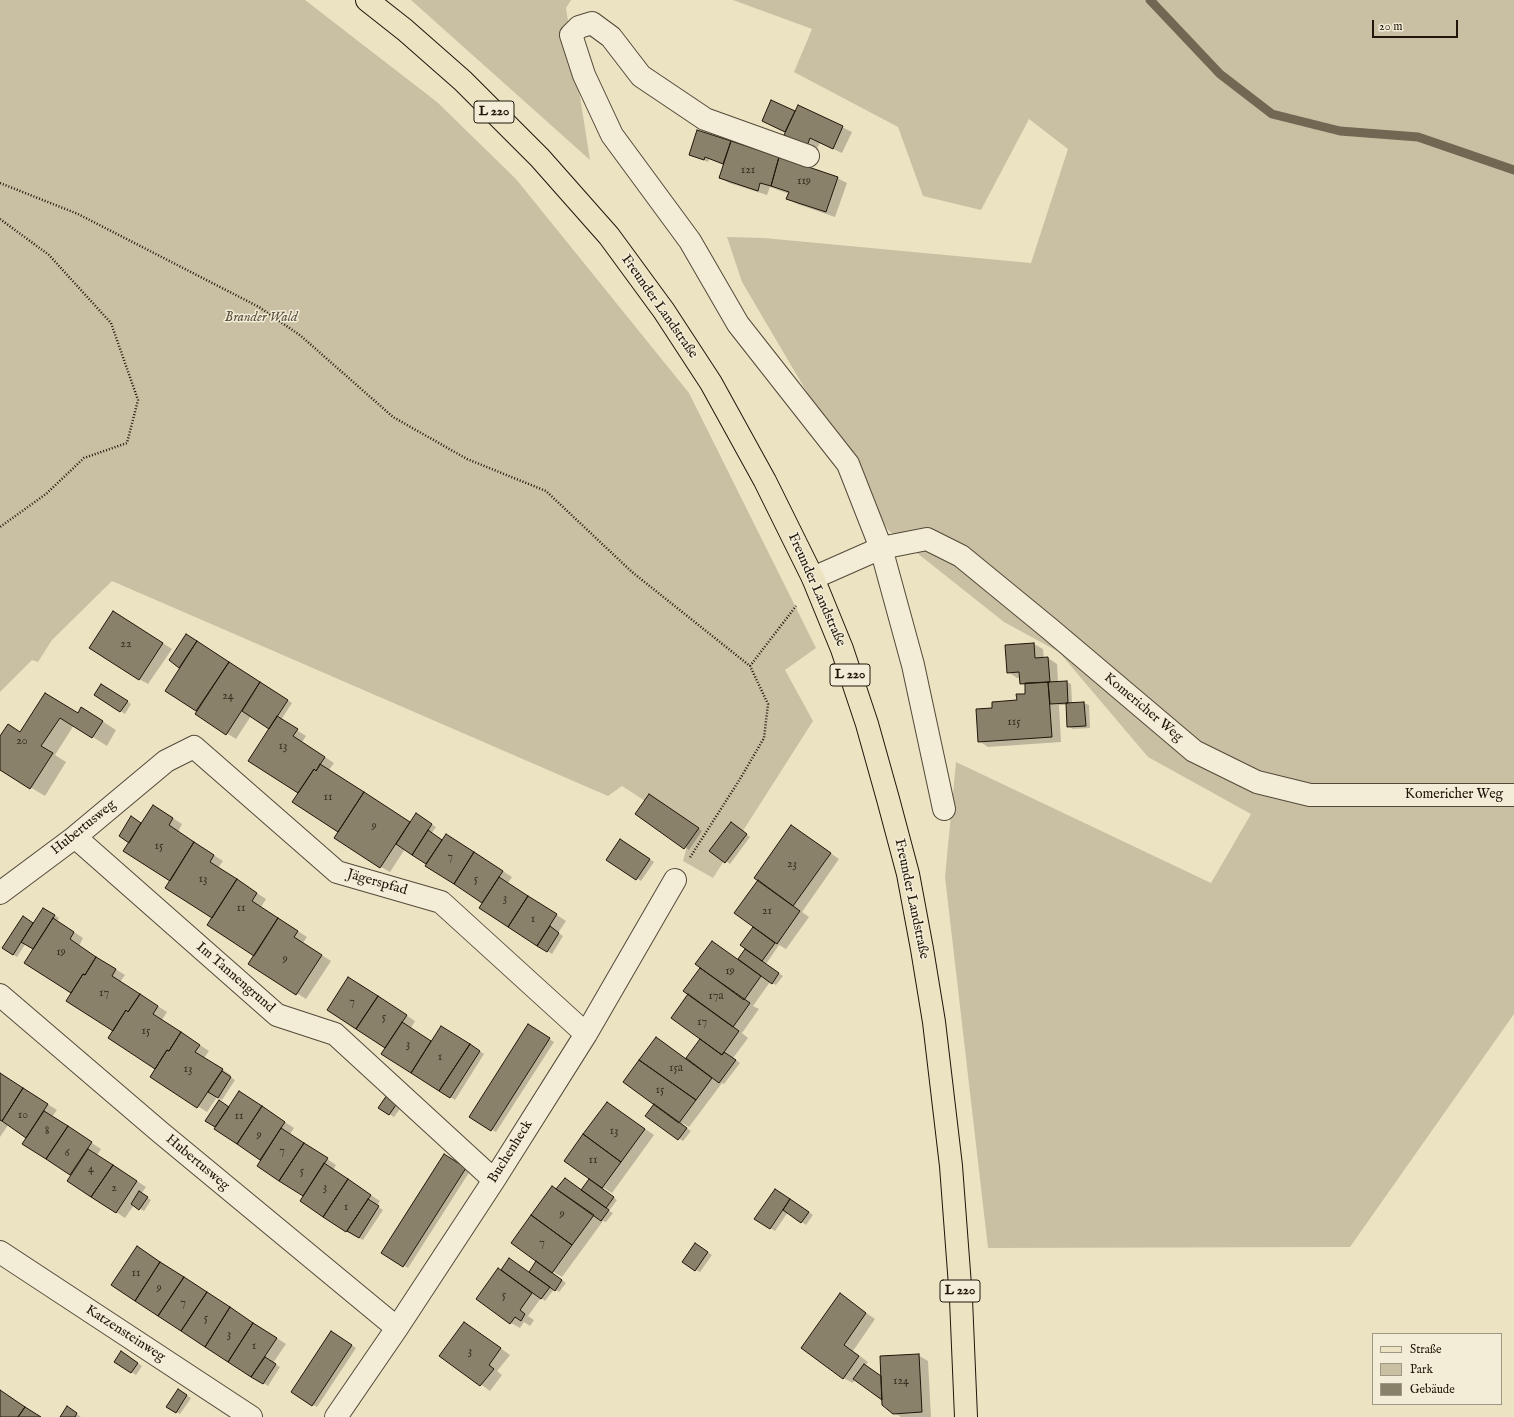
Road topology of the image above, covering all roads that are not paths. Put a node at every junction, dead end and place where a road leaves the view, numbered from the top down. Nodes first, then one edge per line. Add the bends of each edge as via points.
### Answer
1 (367, 0) edge
2 (808, 156) dead end
3 (881, 548) junction
4 (813, 578) junction
5 (166, 761) joint
6 (1514, 795) edge
7 (944, 809) dead end
8 (75, 837) junction
9 (675, 880) road end
10 (0, 893) edge
11 (0, 995) edge
12 (586, 1034) junction
13 (494, 1180) junction
14 (0, 1252) edge
15 (397, 1328) junction
16 (251, 1417) edge
17 (336, 1417) edge
18 (966, 1417) edge

1 - 4 main road, Freunder Landstraße / L 220 via 463,81 540,158 610,236 664,311 711,383 765,481
2 - 3 street via 705,120 641,76 611,37 592,23 579,27 571,35 584,75 612,135 690,241 738,324 848,464
3 - 4 street, Komericher Weg
3 - 6 street, Komericher Weg via 927,539 961,556 1194,751 1257,782 1310,795
3 - 7 street via 913,665
4 - 18 main road, Freunder Landstraße / L 220 via 842,649 869,731 908,874 922,949 934,1022 951,1166
5 - 8 street, Hubertusweg
5 - 12 street, Jägerspfad via 194,747 337,872 441,902
8 - 10 street, Hubertusweg
8 - 13 street, Im Tannengrund via 277,1015 335,1034
9 - 12 street, Buchenheck
11 - 15 street, Hubertusweg via 160,1132
12 - 13 street, Buchenheck
13 - 15 street, Buchenheck
14 - 16 street, Katzensteinweg
15 - 17 street, Buchenheck

